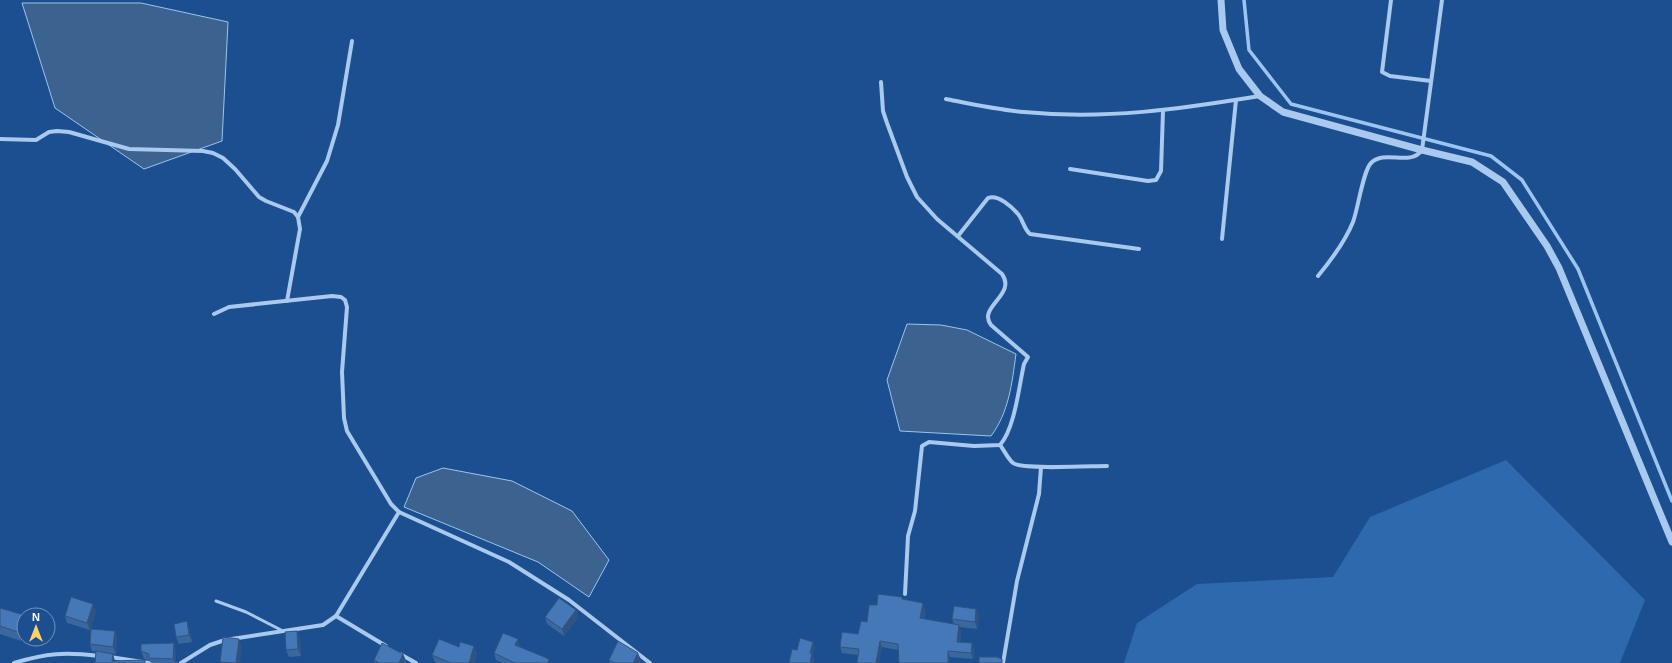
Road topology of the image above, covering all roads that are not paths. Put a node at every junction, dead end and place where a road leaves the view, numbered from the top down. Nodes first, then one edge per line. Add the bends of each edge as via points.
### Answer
1 (1221, 0) edge
2 (1390, 0) edge
3 (1442, 0) edge
4 (352, 41) dead end
5 (1431, 80) junction
6 (881, 82) dead end
7 (1260, 96) junction
8 (946, 99) dead end
9 (1236, 100) junction
10 (1163, 111) junction
11 (0, 139) edge
12 (1422, 147) junction
13 (1070, 169) dead end
14 (298, 216) junction
15 (958, 236) junction
16 (1222, 239) dead end
17 (1139, 249) dead end
18 (1318, 276) dead end
19 (287, 301) junction
20 (214, 314) dead end
21 (1000, 445) junction
22 (1107, 466) dead end
23 (1041, 467) junction
24 (399, 512) junction
25 (1672, 542) edge
26 (905, 594) dead end
27 (216, 601) dead end
28 (336, 616) junction
29 (281, 630) junction
30 (390, 648) edge
31 (397, 652) edge
32 (14, 663) edge
33 (149, 663) edge
34 (181, 663) edge
35 (416, 663) edge
36 (650, 663) edge
37 (1004, 663) edge

1 - 7 street via 1223,30 1240,69
2 - 5 street via 1382,72 1390,76
3 - 5 street
4 - 14 street via 338,125 327,161
5 - 12 street
6 - 15 street via 883,110 914,191 928,210
7 - 9 street
7 - 12 street via 1283,112
8 - 10 street via 1023,112 1093,115
9 - 10 street
9 - 16 street
10 - 13 street via 1161,171 1156,180 1148,181
11 - 14 street via 36,140 49,132 57,131 129,149 213,153 223,158 259,197
12 - 18 street via 1419,155 1411,158 1390,157 1370,164 1348,234
12 - 25 street via 1472,162 1503,182 1547,246
14 - 19 street via 300,229
15 - 17 street via 988,198 993,196 998,197 1018,214 1030,234
15 - 21 street via 1006,279 1005,289 989,311 988,320 1028,357 1024,364 1011,422
19 - 20 street via 230,307
19 - 24 street via 332,296 345,300 347,307 342,372 347,432 391,504
21 - 23 street via 1014,464
21 - 26 street via 974,446 929,442 922,446 915,511 908,536
22 - 23 street
23 - 37 street via 1039,494 1017,582
24 - 28 street
24 - 36 street via 509,562 569,600
27 - 29 lane via 246,612
28 - 29 street via 323,624
28 - 30 street
29 - 34 street via 225,640 210,645
31 - 35 street
32 - 33 street via 59,652

